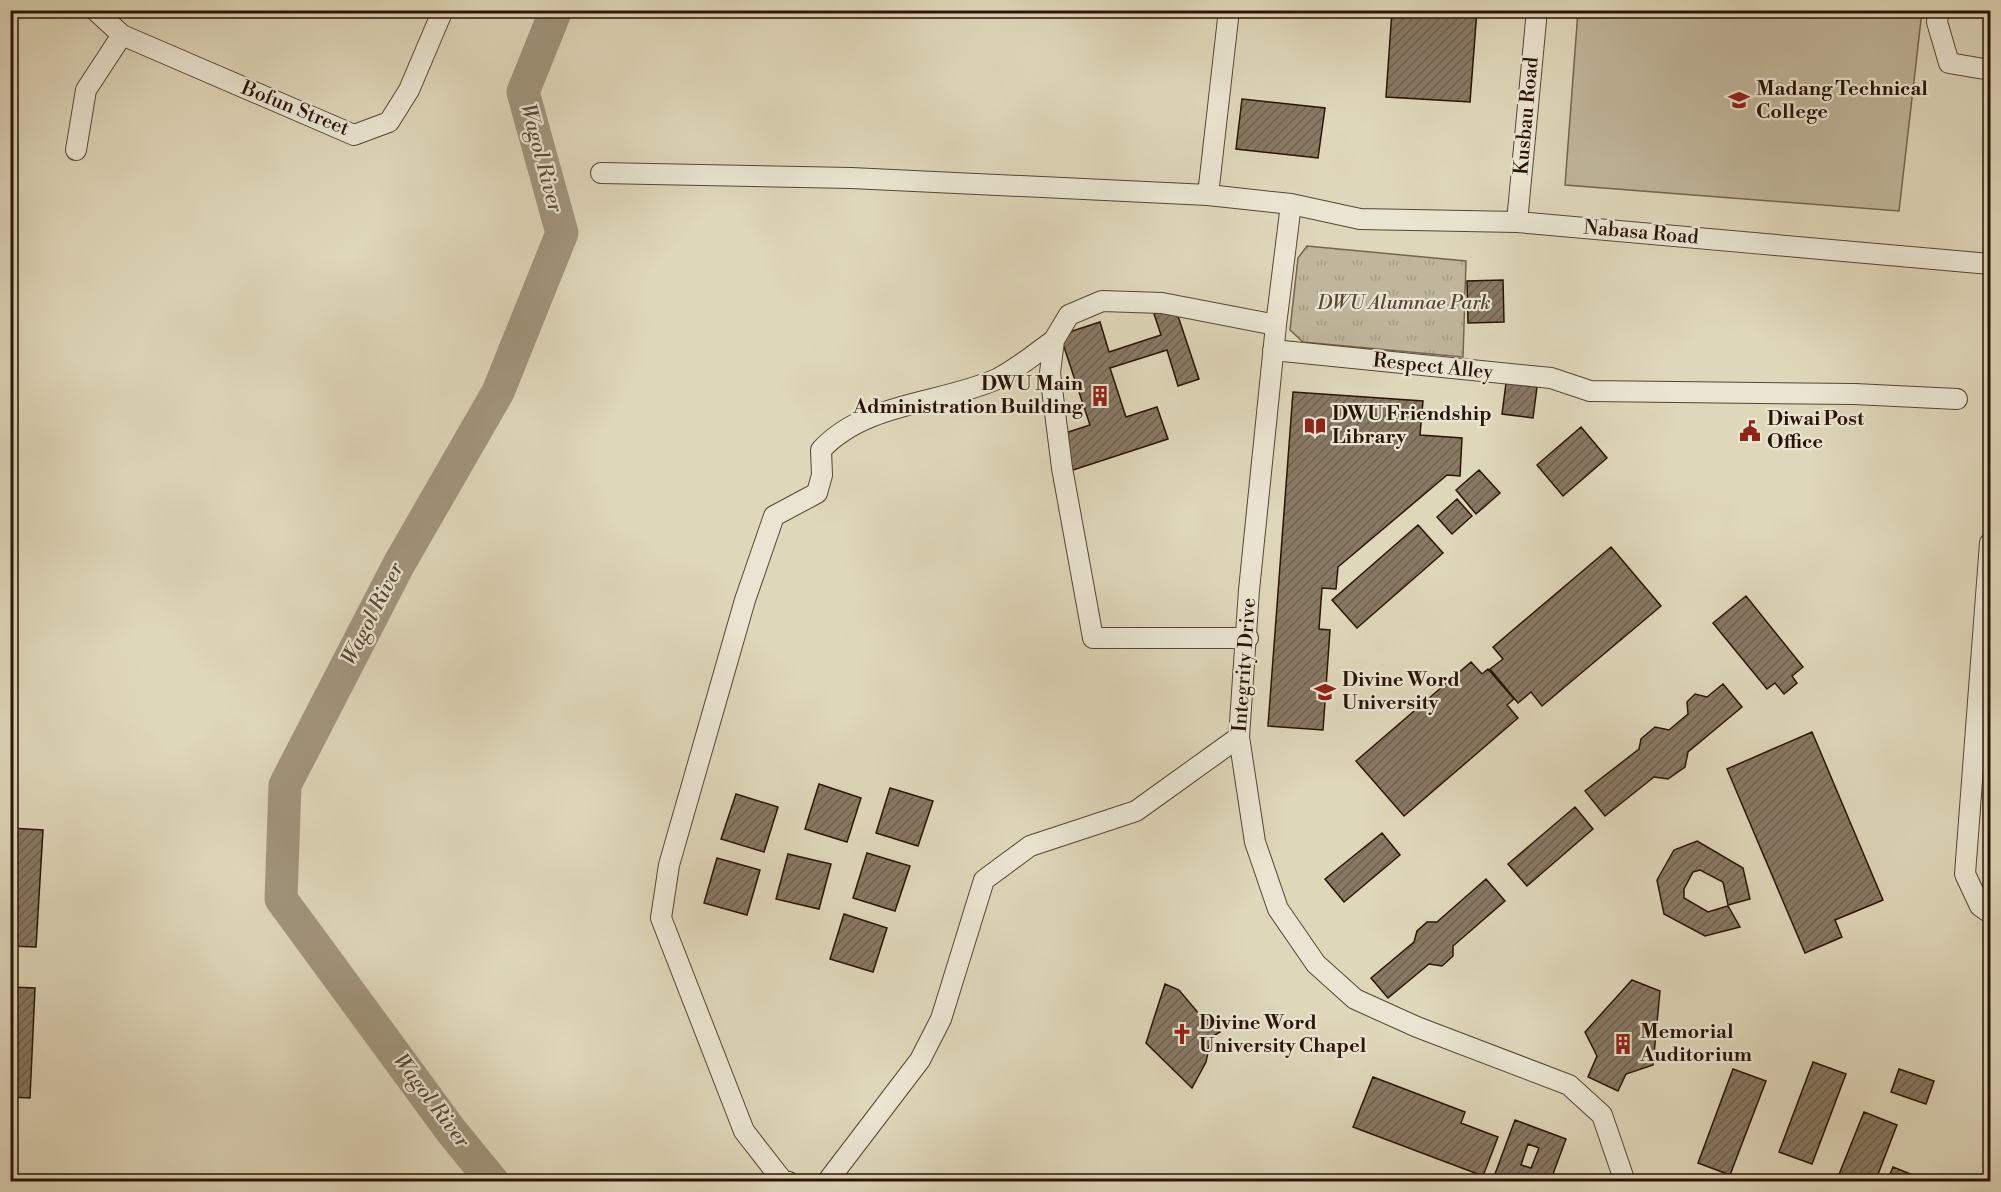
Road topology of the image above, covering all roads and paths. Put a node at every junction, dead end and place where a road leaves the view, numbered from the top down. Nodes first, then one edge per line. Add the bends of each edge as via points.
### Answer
1 (95, 10) edge
2 (443, 10) edge
3 (1229, 10) edge
4 (1537, 10) edge
5 (1938, 10) edge
6 (122, 35) junction
7 (1990, 70) edge
8 (76, 150) dead end
9 (601, 173) dead end
10 (1208, 195) junction
11 (1292, 204) junction
12 (1517, 222) junction
13 (1990, 264) edge
14 (1276, 324) junction
15 (1054, 340) junction
16 (1273, 350) junction
17 (1957, 399) dead end
18 (1990, 543) edge
19 (1248, 638) junction
20 (1239, 736) junction
21 (1985, 910) edge
22 (789, 1182) edge
23 (827, 1182) edge
24 (1625, 1182) edge

1 - 6 street, Bofun Street
2 - 6 street, Bofun Street via 409,90 389,122 354,135
3 - 10 street
4 - 12 street, Kusbau Road
5 - 7 street via 1937,22 1949,63
6 - 8 street via 86,90
9 - 10 street, Nabasa Road via 851,178
10 - 11 street, Nabasa Road
11 - 12 street, Nabasa Road via 1360,219
11 - 14 street, Integrity Drive
12 - 13 street, Nabasa Road
14 - 15 street via 1162,303 1102,301 1069,315
14 - 16 street, Integrity Drive
15 - 19 street via 1050,373 1059,444 1093,638
15 - 22 street via 998,378 953,394 895,407 832,437 820,450 822,476 817,493 774,516 745,600 669,865 661,918 744,1131 782,1180
16 - 17 street, Respect Alley via 1551,378 1590,391
16 - 19 street, Integrity Drive
18 - 21 street via 1965,874
19 - 20 street, Integrity Drive
20 - 23 street via 1136,811 1030,846 984,880 941,1019 920,1060
20 - 24 street, Integrity Drive via 1255,842 1278,909 1316,964 1355,999 1569,1086 1602,1114

